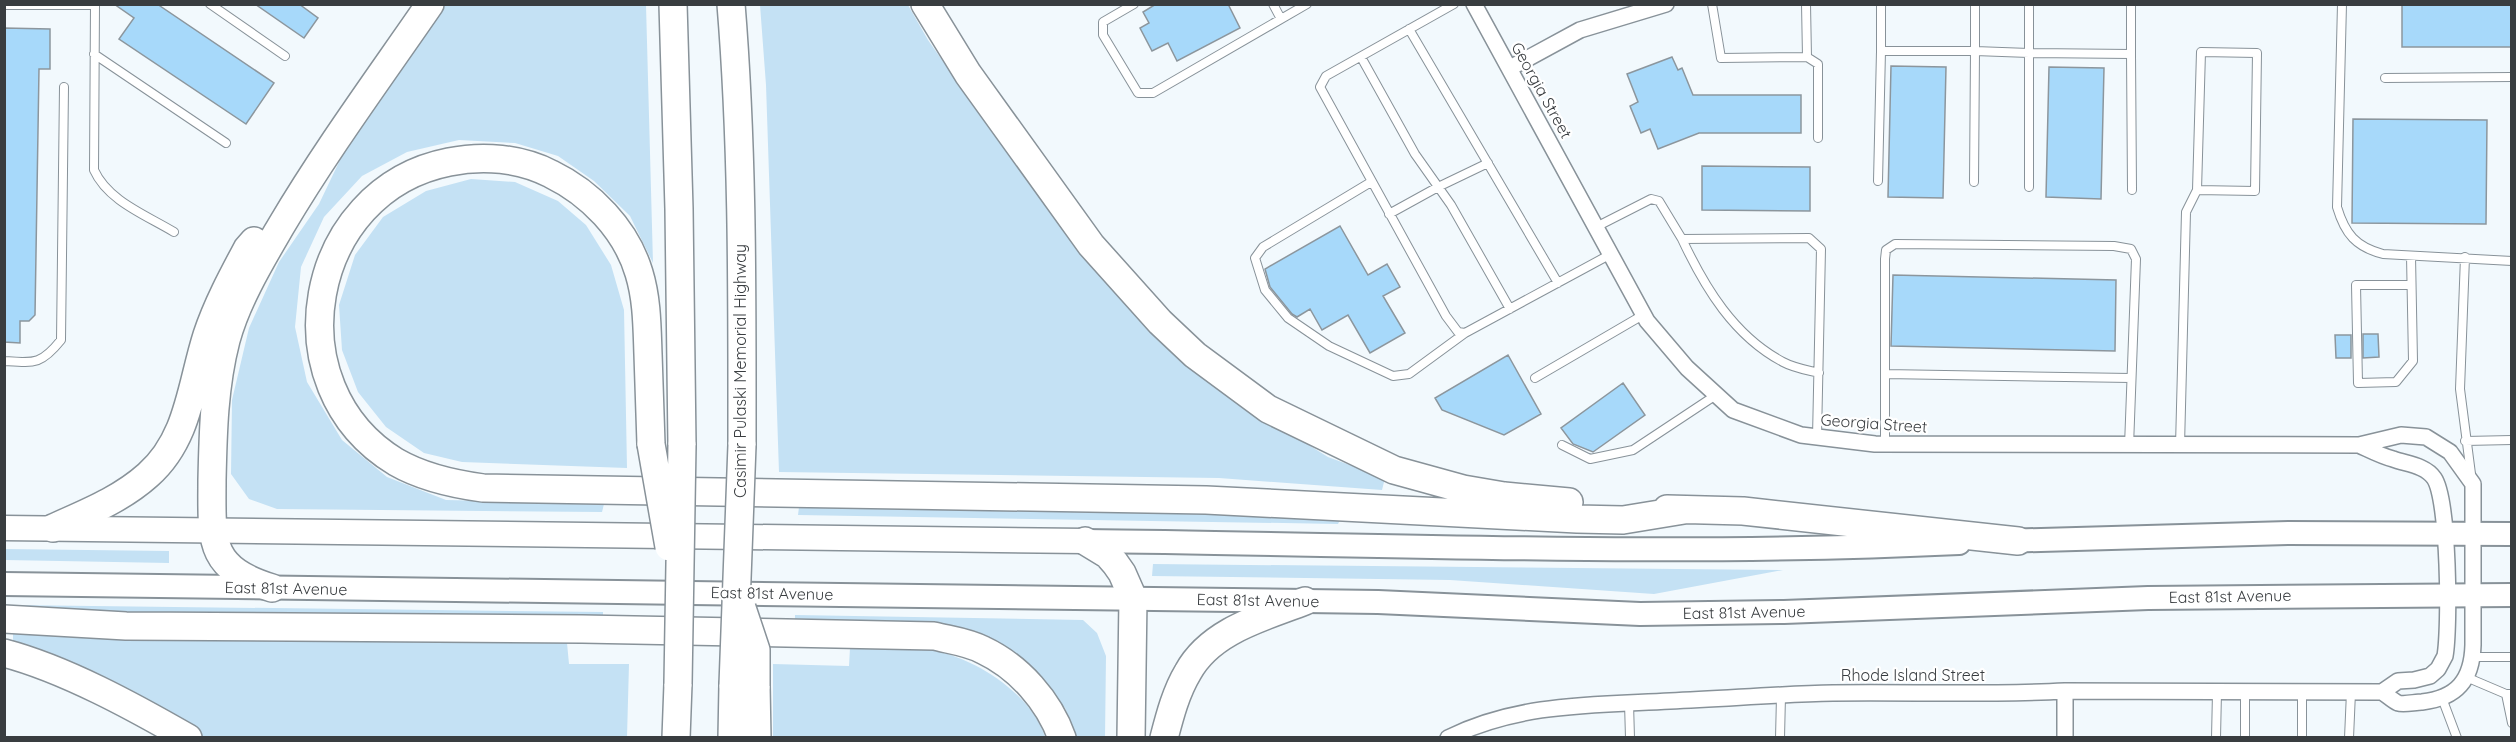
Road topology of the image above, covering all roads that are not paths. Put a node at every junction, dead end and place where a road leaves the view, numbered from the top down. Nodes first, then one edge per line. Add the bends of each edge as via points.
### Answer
1 (4, 4) edge
2 (210, 4) edge
3 (430, 4) edge
4 (673, 4) edge
5 (731, 4) edge
6 (925, 4) edge
7 (1134, 4) edge
8 (1273, 4) edge
9 (1307, 4) edge
10 (1454, 4) edge
11 (1474, 4) edge
12 (1666, 4) edge
13 (1712, 4) edge
14 (1806, 4) edge
15 (1881, 4) edge
16 (1975, 4) edge
17 (2029, 4) edge
18 (2131, 4) edge
19 (2342, 4) edge
20 (94, 5) edge
21 (1281, 19) junction
22 (1409, 29) junction
23 (1881, 51) junction
24 (1975, 51) junction
25 (2029, 53) junction
26 (94, 54) junction
27 (2131, 54) junction
28 (285, 56) dead end
29 (1361, 57) junction
30 (1807, 57) junction
31 (1510, 68) junction
32 (2511, 77) edge
33 (2385, 78) dead end
34 (64, 87) dead end
35 (1818, 138) dead end
36 (226, 143) dead end
37 (1488, 163) junction
38 (312, 174) junction
39 (1878, 181) dead end
40 (1371, 182) junction
41 (1974, 182) dead end
42 (1438, 187) junction
43 (2029, 187) dead end
44 (2132, 190) dead end
45 (2197, 190) junction
46 (1389, 214) junction
47 (1596, 226) junction
48 (174, 232) dead end
49 (1682, 239) junction
50 (1611, 254) junction
51 (2411, 256) junction
52 (2464, 257) junction
53 (2511, 261) edge
54 (1558, 283) junction
55 (2411, 285) junction
56 (1510, 309) junction
57 (1643, 315) junction
58 (1465, 333) junction
59 (4, 361) edge
60 (1819, 373) junction
61 (1885, 374) junction
62 (1535, 378) dead end
63 (2131, 378) junction
64 (1716, 394) junction
65 (1817, 437) junction
66 (2511, 440) edge
67 (2465, 441) junction
68 (1885, 444) junction
69 (1562, 445) dead end
70 (2359, 445) junction
71 (2129, 446) junction
72 (2180, 446) junction
73 (2472, 484) junction
74 (1684, 510) junction
75 (4, 528) edge
76 (52, 528) junction
77 (212, 530) junction
78 (2445, 534) junction
79 (2474, 534) junction
80 (2511, 534) edge
81 (1085, 541) junction
82 (2018, 541) junction
83 (4, 584) edge
84 (272, 588) junction
85 (2474, 595) junction
86 (2511, 595) edge
87 (2446, 596) junction
88 (1133, 598) junction
89 (1305, 601) junction
90 (681, 614) junction
91 (4, 619) edge
92 (4, 653) edge
93 (2472, 657) junction
94 (2511, 657) edge
95 (2466, 677) junction
96 (745, 685) junction
97 (2065, 691) junction
98 (2217, 692) junction
99 (2245, 692) junction
100 (2302, 692) junction
101 (2352, 692) junction
102 (2382, 692) junction
103 (2509, 694) edge
104 (1781, 696) junction
105 (2442, 698) junction
106 (1629, 703) junction
107 (2511, 723) edge
108 (188, 738) edge
109 (676, 738) edge
110 (732, 738) edge
111 (757, 738) edge
112 (1062, 738) edge
113 (1131, 738) edge
114 (1164, 738) edge
115 (1448, 738) edge
116 (1630, 738) edge
117 (1780, 738) edge
118 (2065, 738) edge
119 (2216, 738) edge
120 (2245, 738) edge
121 (2302, 738) edge
122 (2349, 738) edge
123 (2457, 738) edge

1 - 20 lane
2 - 28 lane
3 - 38 highway
4 - 90 highway, bridge via 679,186
5 - 96 highway, Casimir Pulaski Memorial Highway, bridge via 740,158 742,445 735,588
6 - 74 highway via 968,74 1090,245 1194,355 1268,409 1394,470 1463,489 1548,501
7 - 21 lane via 1103,22 1103,35 1138,93 1146,95
8 - 21 lane
9 - 21 lane
10 - 22 lane
11 - 31 street, Georgia Street
12 - 31 street via 1580,30
13 - 30 lane via 1721,58
14 - 30 lane
15 - 23 lane
16 - 24 lane
17 - 25 lane
18 - 27 lane
19 - 51 lane via 2337,207 2350,236 2365,249
20 - 26 lane
22 - 29 lane
22 - 37 lane
23 - 24 lane
23 - 39 lane
24 - 25 lane
24 - 41 lane
25 - 27 lane
25 - 43 lane
26 - 36 lane
26 - 48 lane via 94,170 100,184
27 - 44 lane
29 - 40 lane via 1326,76 1320,87
29 - 42 lane
30 - 35 lane via 1818,64
31 - 47 street, Georgia Street
32 - 33 lane
34 - 59 lane via 61,340 36,363
37 - 42 lane
37 - 54 lane
38 - 76 highway via 247,249 229,282 207,336 185,422 164,458 128,491
38 - 77 highway via 262,258 226,339 215,404
40 - 46 lane
40 - 58 lane via 1263,247 1255,258 1264,290 1288,318 1329,346 1393,376 1409,374
42 - 46 lane
42 - 56 lane
45 - 45 lane via 2201,52 2257,53 2256,191
45 - 72 lane via 2186,212
46 - 58 lane via 1446,316 1458,332
47 - 49 lane via 1651,198 1659,201
47 - 50 street, Georgia Street
49 - 60 lane via 1719,306 1747,336 1785,364
49 - 60 lane via 1809,238 1821,249
50 - 54 lane
50 - 57 street, Georgia Street
51 - 52 lane
51 - 55 lane
52 - 53 lane
52 - 67 lane via 2460,389
54 - 56 lane
55 - 55 lane via 2356,285 2358,382 2396,382 2413,361
56 - 58 lane
57 - 62 lane
57 - 64 street, Georgia Street via 1687,368
60 - 65 lane
61 - 63 lane
61 - 63 lane via 1885,259 1886,250 1895,244 2114,246 2131,249 2136,259
61 - 68 lane
63 - 71 lane
64 - 65 street, Georgia Street via 1733,410
64 - 69 lane via 1633,450 1590,459
65 - 68 street, Georgia Street
66 - 67 lane
67 - 73 lane
68 - 71 street, Georgia Street
70 - 72 street, Georgia Street
70 - 73 street, Georgia Street via 2401,435 2426,437 2450,452
70 - 78 street, Georgia Street via 2422,468 2434,477
71 - 72 street, Georgia Street
73 - 79 street
74 - 82 highway via 1743,511
74 - 90 highway, bridge via 1623,520 1206,500 483,488 455,484 407,466 383,452 348,416 324,365 318,335 325,277 334,252 354,220 386,189 436,165 466,159 505,160 538,167 581,191 615,227 630,250 645,299 651,444
75 - 76 highway
76 - 77 highway
77 - 81 highway
77 - 84 highway via 231,569
78 - 79 main road
78 - 82 main road via 2289,533
78 - 87 street, Rhode Island Street
79 - 80 main road
79 - 85 street
81 - 82 main road via 1734,550
81 - 88 highway via 1115,563
83 - 84 main road, East 81st Avenue
84 - 88 main road, East 81st Avenue
85 - 86 main road, East 81st Avenue
85 - 87 main road, East 81st Avenue
85 - 93 street
87 - 89 main road, East 81st Avenue via 2148,597 1640,614 1440,603
87 - 102 street, Rhode Island Street via 2446,648 2442,663 2430,676 2398,681
88 - 89 main road, East 81st Avenue
88 - 113 highway
89 - 114 highway via 1235,629 1203,653 1183,681
90 - 109 highway, bridge
91 - 112 highway via 126,626 934,636 983,649 1006,663 1047,705
92 - 108 highway via 39,664 104,694
93 - 94 lane
93 - 95 street
95 - 103 lane
95 - 105 street via 2455,691
96 - 110 highway, Casimir Pulaski Memorial Highway
96 - 111 highway
97 - 98 street, Rhode Island Street
97 - 104 street, Rhode Island Street
97 - 118 street
98 - 99 street, Rhode Island Street
98 - 119 lane
99 - 100 street, Rhode Island Street
99 - 120 lane
100 - 101 street, Rhode Island Street
100 - 121 lane
101 - 102 street, Rhode Island Street
101 - 122 lane
102 - 105 street, Rhode Island Street via 2399,703
103 - 107 lane
104 - 106 street, Rhode Island Street
104 - 117 lane
105 - 123 lane
106 - 115 street, Rhode Island Street via 1530,710 1483,722
106 - 116 lane

